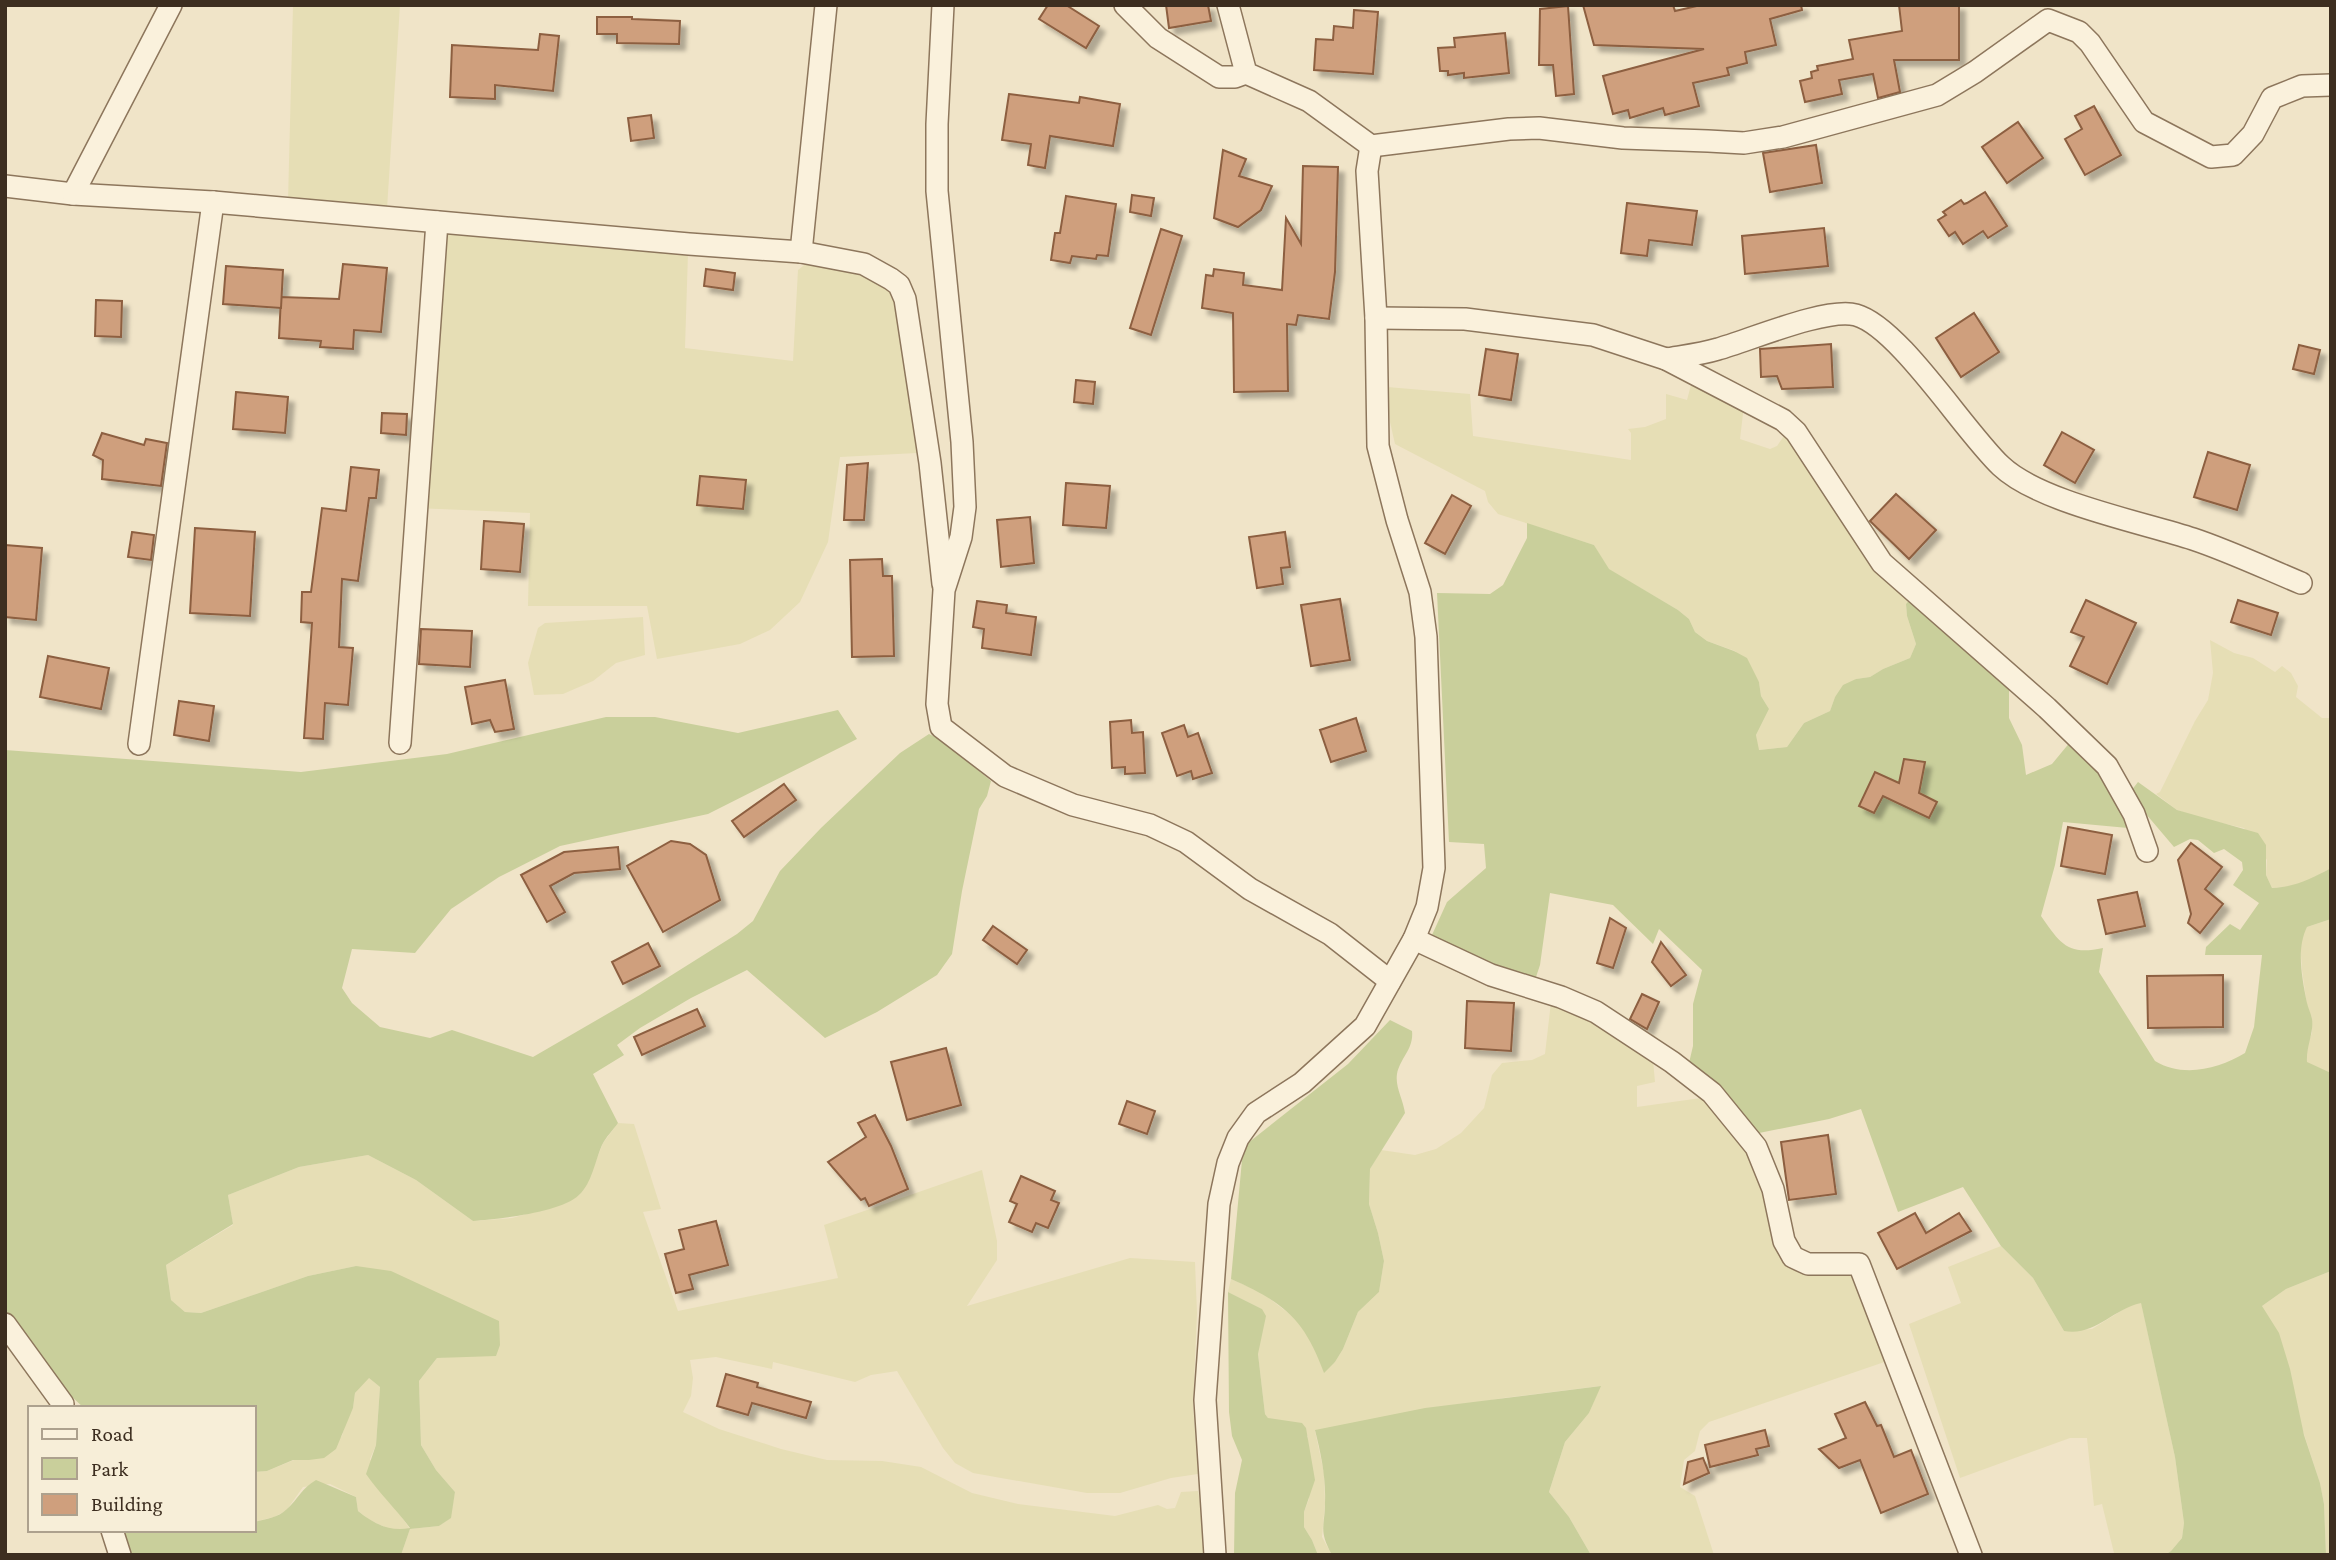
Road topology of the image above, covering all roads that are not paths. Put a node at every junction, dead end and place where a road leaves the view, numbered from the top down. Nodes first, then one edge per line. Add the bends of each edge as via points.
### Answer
1 (171, 5) edge
2 (826, 5) edge
3 (943, 5) edge
4 (1125, 5) edge
5 (1228, 5) edge
6 (1246, 73) junction
7 (2331, 85) edge
8 (1371, 146) junction
9 (5, 186) edge
10 (73, 194) junction
11 (213, 202) junction
12 (437, 222) junction
13 (801, 252) junction
14 (1376, 318) junction
15 (1666, 359) junction
16 (2301, 583) dead end
17 (944, 590) junction
18 (400, 743) dead end
19 (139, 744) dead end
20 (2147, 851) dead end
21 (1414, 939) junction
22 (1390, 981) junction
23 (5, 1324) edge
24 (63, 1404) dead end
25 (113, 1532) edge
26 (120, 1555) edge
27 (1215, 1555) edge
28 (1971, 1555) edge

1 - 10 street
2 - 13 street
3 - 17 street via 937,191 965,507
4 - 6 street via 1158,38 1219,77
5 - 6 street
6 - 8 street via 1309,101
7 - 8 street via 2302,86 2272,98 2253,134 2233,155 2211,157 2144,122 2090,43 2065,24 2048,20 1937,95 1783,137 1744,143 1623,138 1539,128
8 - 14 street via 1367,171
9 - 10 street
10 - 11 street
11 - 12 street
11 - 19 street
12 - 13 street
12 - 18 street
13 - 17 street via 874,269 899,285 905,299
14 - 15 street via 1465,319 1593,335
14 - 21 street via 1378,446 1420,592 1426,637 1434,868 1427,907
15 - 16 street via 1716,350 1813,318 1853,314 1877,326 1908,355 2003,468 2041,491 2195,540
15 - 20 street via 1783,419 1796,432 1882,563 2107,766 2134,814
17 - 22 street via 937,694 941,726 1005,776 1073,805 1150,825 1186,842 1250,889 1330,934
21 - 22 street
21 - 28 street via 1491,975 1596,1012 1712,1093 1756,1147 1793,1257 1808,1264 1859,1264
22 - 27 street via 1365,1026 1303,1083 1256,1113 1228,1163 1219,1204 1205,1400
23 - 24 street
25 - 26 street

